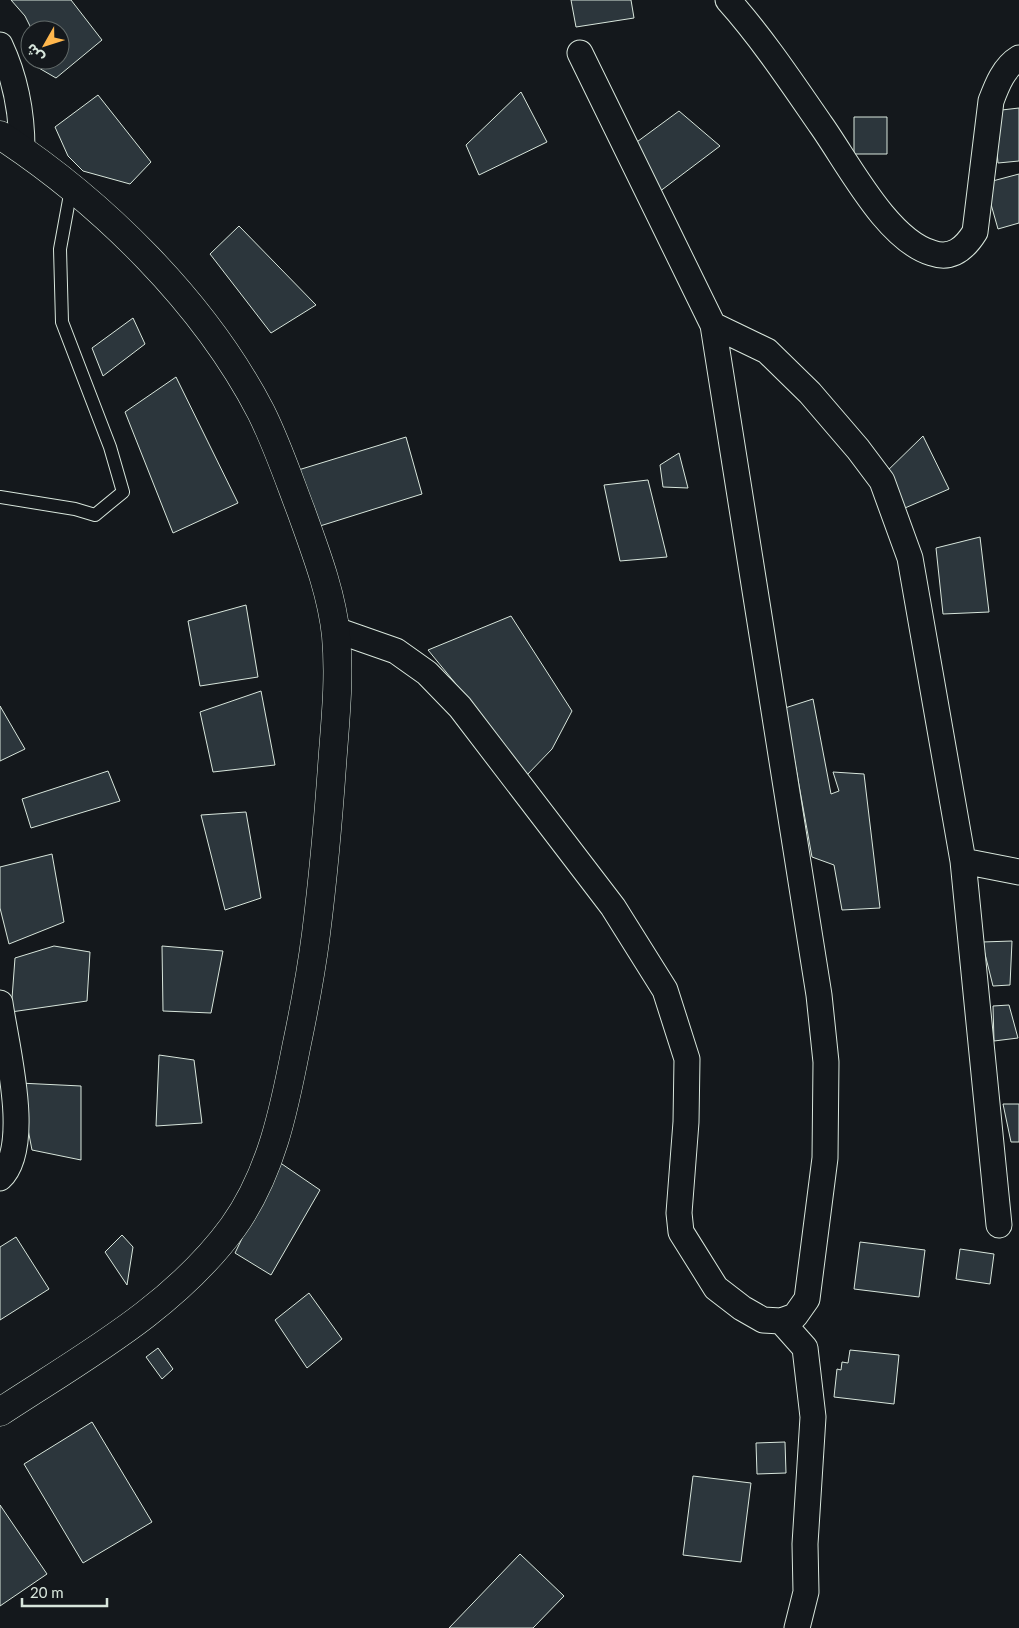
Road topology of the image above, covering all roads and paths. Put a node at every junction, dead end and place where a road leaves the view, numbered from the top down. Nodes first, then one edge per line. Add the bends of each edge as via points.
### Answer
1 (728, 0) edge
2 (0, 45) edge
3 (580, 53) dead end
4 (1019, 58) edge
5 (11, 142) edge
6 (71, 189) junction
7 (713, 325) junction
8 (0, 497) edge
9 (336, 630) junction
10 (962, 861) junction
11 (1019, 872) edge
12 (0, 1003) edge
13 (0, 1178) edge
14 (999, 1225) dead end
15 (780, 1321) junction
16 (0, 1412) edge
17 (797, 1628) edge

1 - 4 street via 892,227 912,244 932,254 949,256 966,246 975,232 991,101 999,81
2 - 5 street via 18,91 22,120
3 - 7 street
5 - 6 main road
6 - 8 lane via 60,249 62,322 110,447 123,492 95,515
6 - 9 main road via 97,210 178,292 236,369 285,463
7 - 10 street via 767,351 810,393 882,482 910,558
7 - 15 street via 819,995 826,1062 825,1158 808,1298 795,1316
9 - 15 street via 396,652 427,673 472,721 612,907 665,990 687,1059 679,1213 681,1232 716,1288 763,1320
9 - 16 main road via 336,708 312,971 282,1119 258,1184 234,1224 187,1279 149,1312
10 - 11 street
10 - 14 street
12 - 13 street via 18,1120 15,1154
15 - 17 street via 805,1348 813,1417 806,1592

